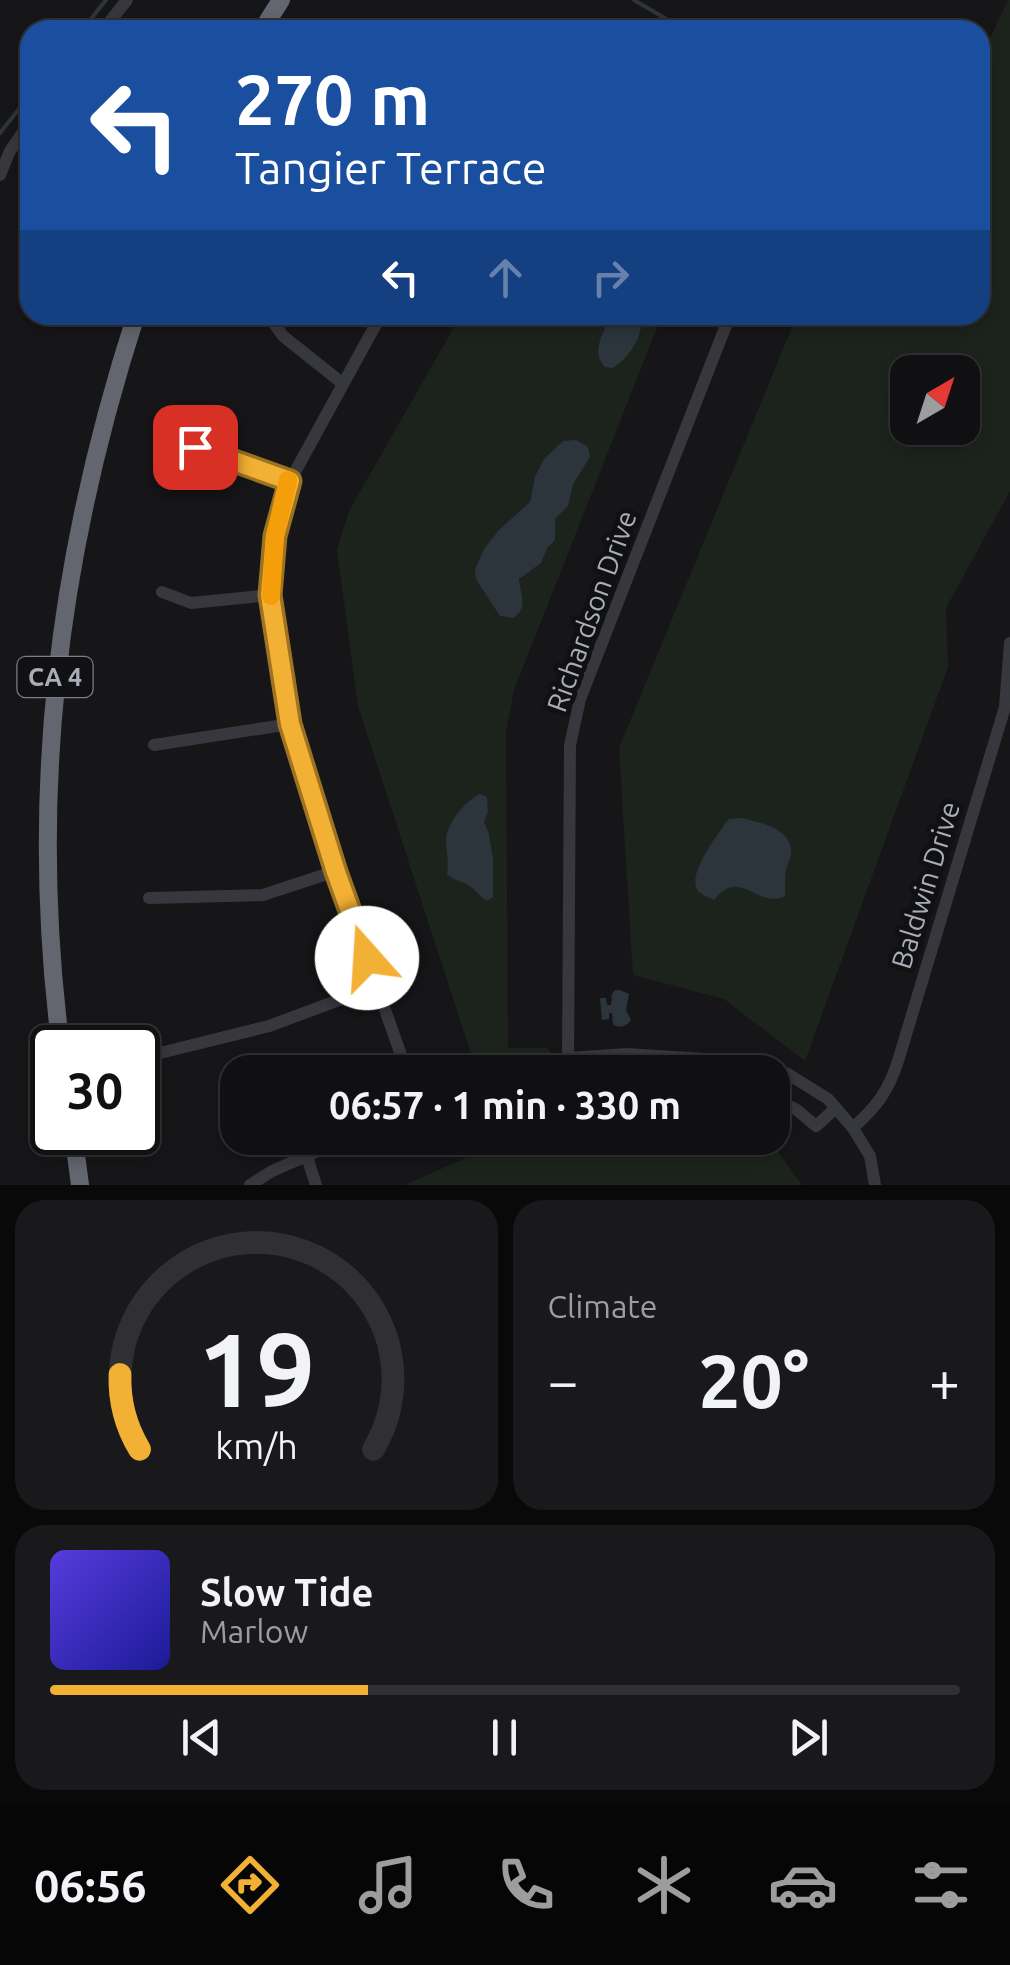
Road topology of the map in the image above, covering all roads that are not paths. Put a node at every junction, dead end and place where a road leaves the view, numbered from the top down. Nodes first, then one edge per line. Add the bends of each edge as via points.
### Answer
1 (128, 0) edge
2 (112, 20) edge
3 (20, 136) edge
4 (0, 175) edge
5 (133, 325) edge
6 (275, 325) edge
7 (375, 325) edge
8 (726, 325) edge
9 (342, 383) junction
10 (195, 447) dead end
11 (290, 481) junction
12 (162, 592) dead end
13 (270, 595) junction
14 (1010, 643) edge
15 (290, 724) junction
16 (154, 745) dead end
17 (336, 872) junction
18 (149, 898) dead end
19 (377, 986) junction
20 (60, 1025) edge
21 (160, 1052) dead end
22 (402, 1055) edge
23 (568, 1055) edge
24 (612, 1055) edge
25 (642, 1055) edge
26 (790, 1075) edge
27 (790, 1107) edge
28 (836, 1108) junction
29 (854, 1128) junction
30 (76, 1155) edge
31 (311, 1155) edge
32 (307, 1157) junction
33 (80, 1185) edge
34 (250, 1185) edge
35 (316, 1185) edge
36 (874, 1185) edge

1 - 2 street
3 - 4 street
5 - 20 highway, CA 4 via 94,459 54,692 46,873
6 - 9 street
7 - 9 street
8 - 23 street, Richardson Drive via 580,700 570,746
9 - 11 street
10 - 11 street
11 - 13 street via 275,536
12 - 13 street via 191,604
13 - 15 street
14 - 29 street, Baldwin Drive via 1006,707 898,1061 889,1088
15 - 16 street
15 - 17 street
17 - 18 street via 263,895
17 - 19 street
19 - 21 street via 269,1026
19 - 22 street
24 - 25 street
26 - 28 street
27 - 28 street via 816,1126
28 - 29 street
29 - 36 street via 870,1156
30 - 33 highway
31 - 32 street
32 - 34 street
32 - 35 street

